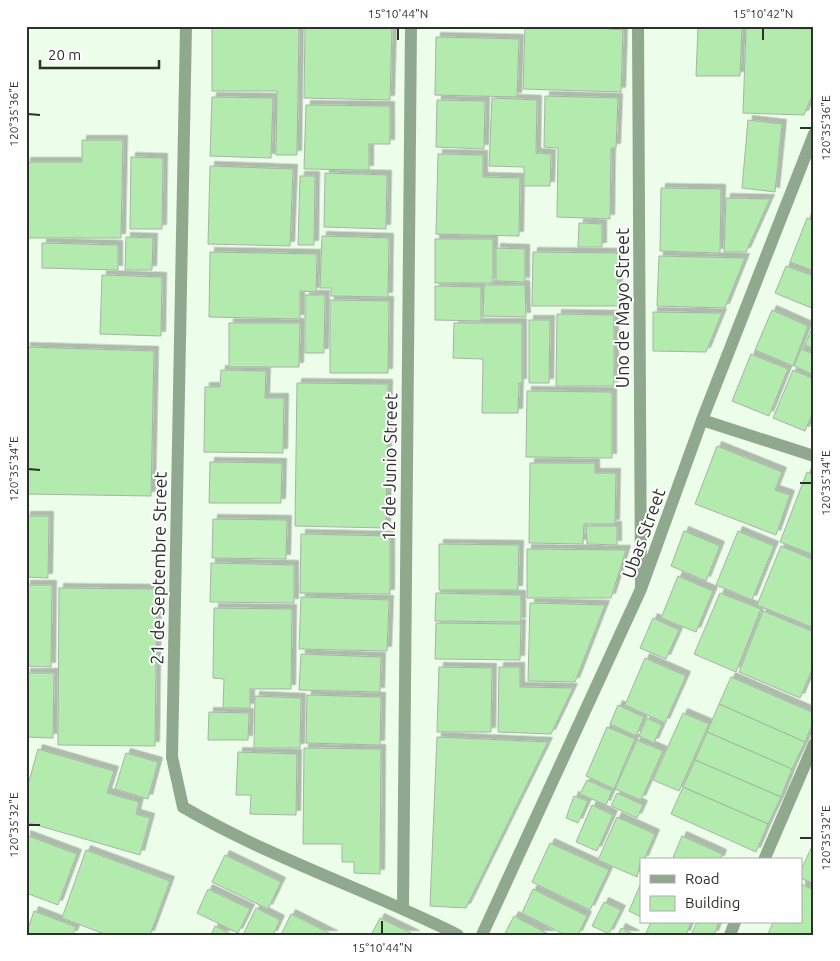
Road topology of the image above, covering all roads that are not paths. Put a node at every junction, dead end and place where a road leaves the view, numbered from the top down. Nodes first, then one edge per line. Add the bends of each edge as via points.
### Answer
1 (186, 26) edge
2 (411, 26) edge
3 (638, 26) edge
4 (814, 134) edge
5 (702, 420) junction
6 (814, 456) edge
7 (641, 589) junction
8 (814, 744) edge
9 (765, 858) edge
10 (403, 907) junction
11 (458, 935) edge
12 (482, 935) edge

1 - 10 street, 21 de Septembre Street via 172,757 183,807 218,828
2 - 10 street, 12 de Junio Street
3 - 7 street, Uno de Mayo Street
4 - 5 street, Ubas Street
5 - 6 street
5 - 7 street, Ubas Street
7 - 12 street, Ubas Street
8 - 9 street
10 - 11 street, 21 de Septembre Street

